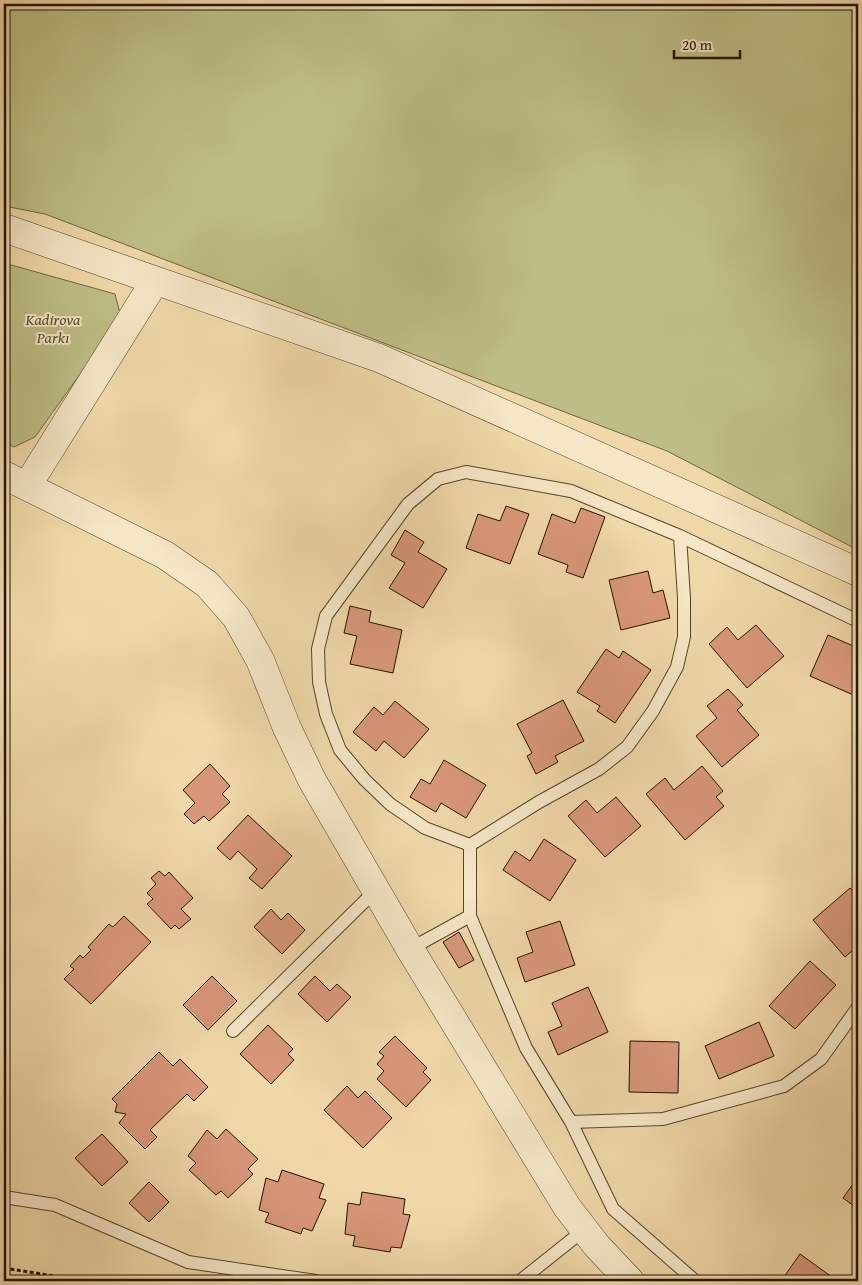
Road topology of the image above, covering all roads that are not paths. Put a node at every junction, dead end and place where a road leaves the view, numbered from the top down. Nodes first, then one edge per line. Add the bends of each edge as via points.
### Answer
1 (4, 228) edge
2 (155, 281) junction
3 (15, 480) edge
4 (680, 536) junction
5 (858, 572) edge
6 (858, 621) edge
7 (470, 845) junction
8 (376, 890) junction
9 (470, 916) junction
10 (410, 948) junction
11 (858, 1007) edge
12 (233, 1032) dead end
13 (571, 1122) junction
14 (4, 1197) edge
15 (584, 1230) junction
16 (693, 1279) dead end
17 (316, 1281) edge
18 (520, 1281) edge
19 (630, 1281) edge

1 - 2 street
2 - 3 street
2 - 5 street via 379,358
3 - 8 street via 165,555 189,569 220,597 250,638 299,756
4 - 6 lane
4 - 7 lane via 684,637 677,667 653,711 627,747 599,769 538,802
4 - 7 lane via 571,492 466,472 438,479 408,504 326,616 318,650 319,682 326,714 340,750 390,804 425,828
7 - 9 lane
8 - 10 street
8 - 12 lane
9 - 10 lane
9 - 13 lane via 526,1048
10 - 15 street via 529,1148
11 - 13 lane via 821,1059 784,1086 664,1119
13 - 16 lane via 612,1209
14 - 17 lane via 55,1205 188,1262
15 - 18 lane
15 - 19 street

